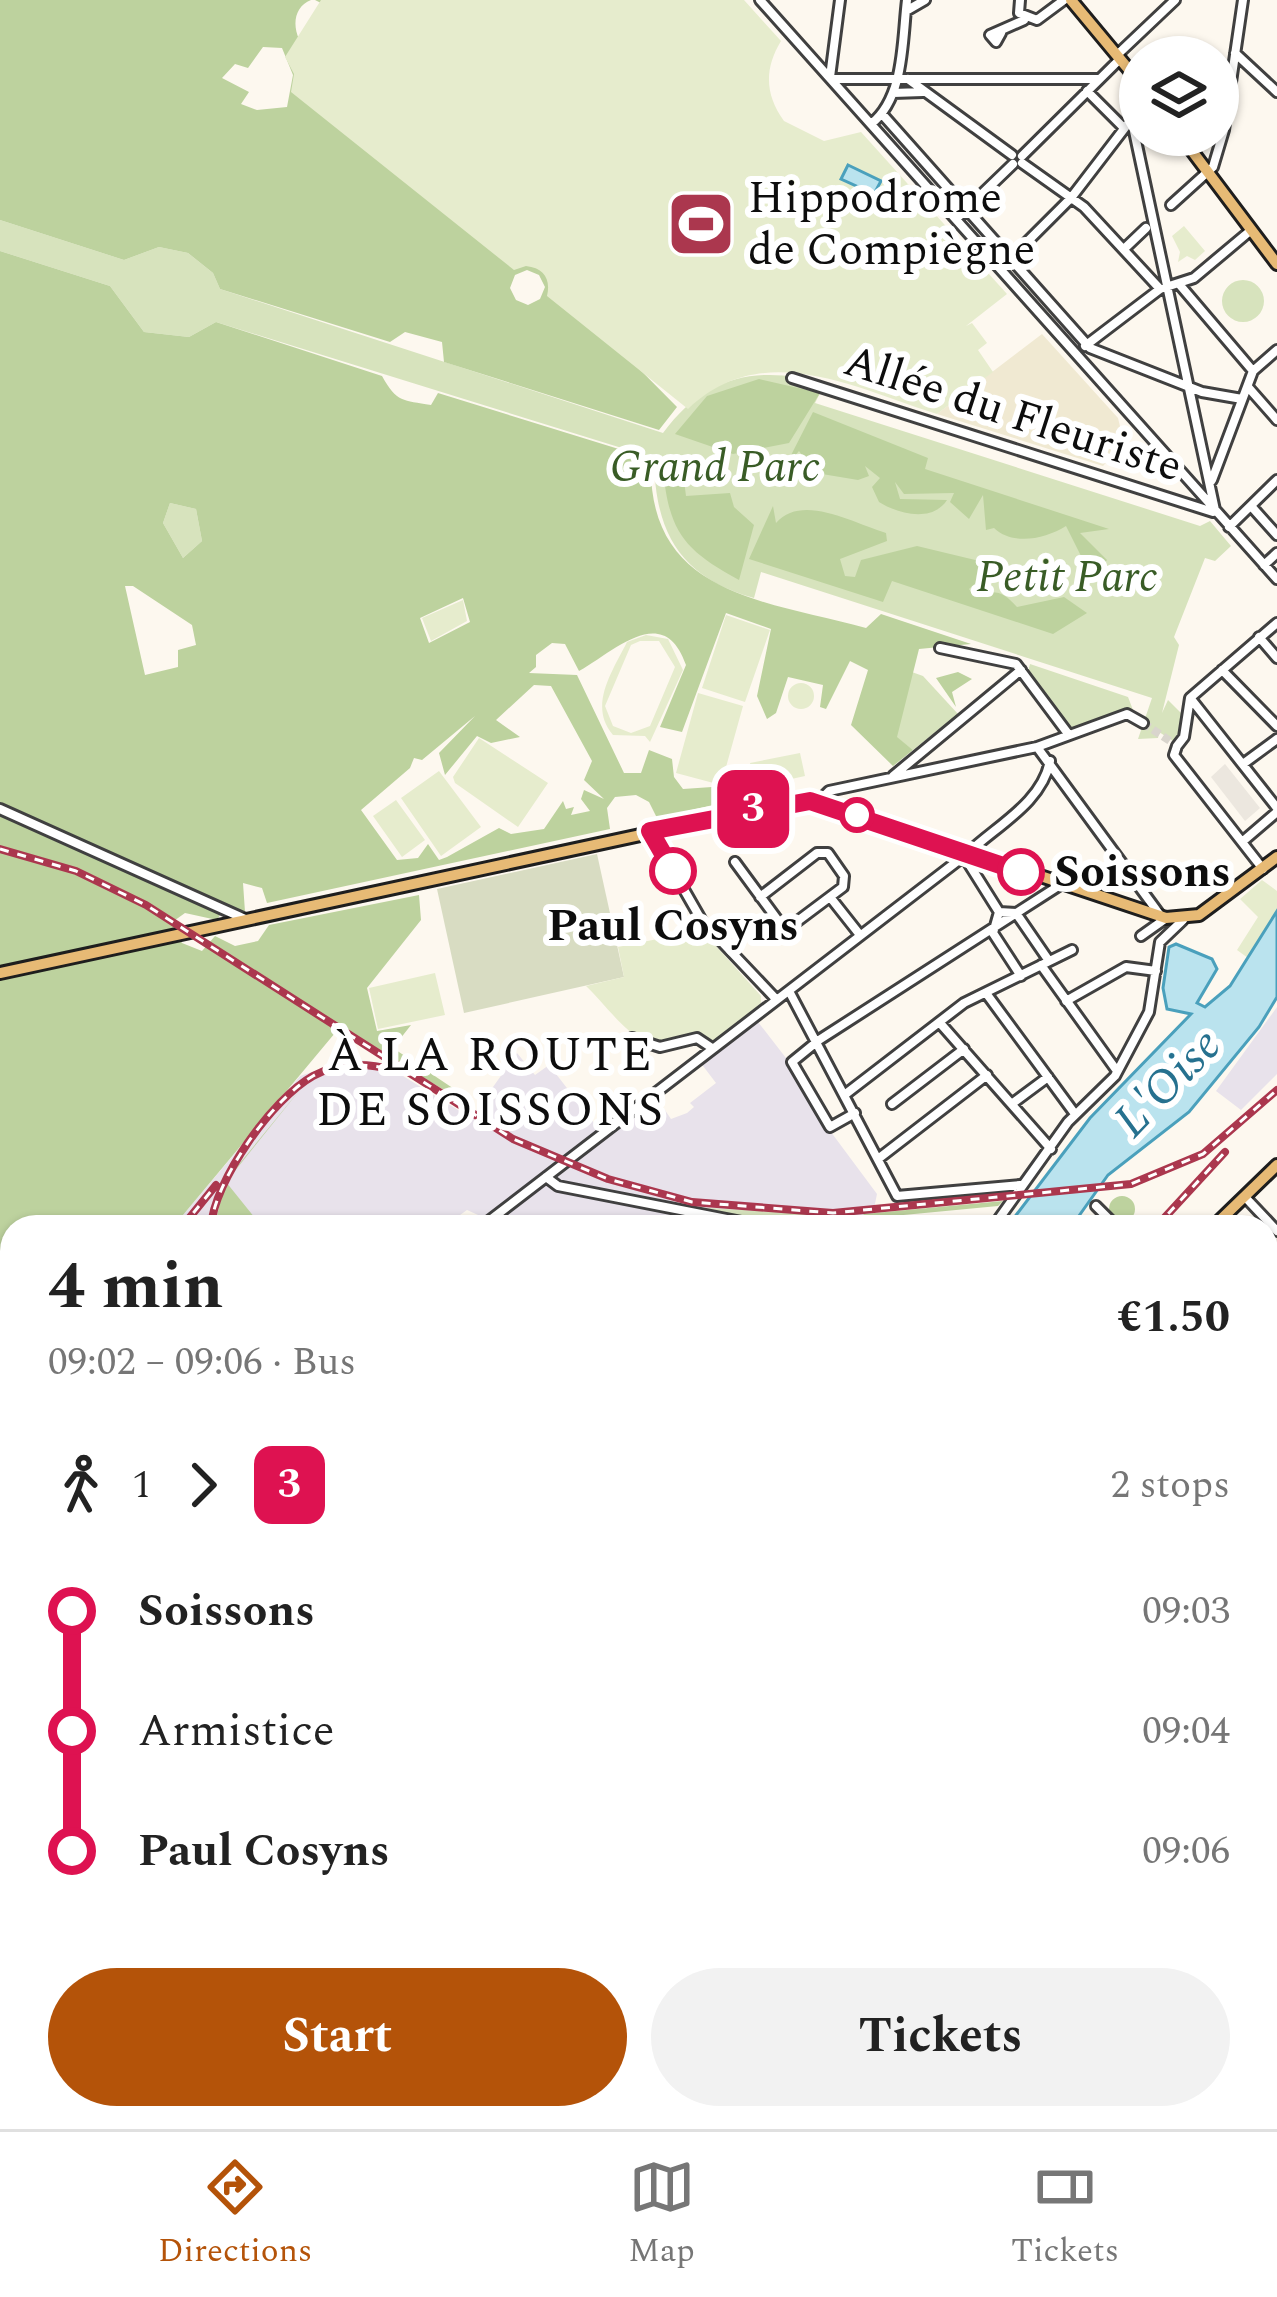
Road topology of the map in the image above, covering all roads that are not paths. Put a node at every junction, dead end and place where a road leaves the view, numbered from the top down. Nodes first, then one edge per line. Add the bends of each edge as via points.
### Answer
1 (760, 0) edge
2 (840, 0) edge
3 (925, 0) edge
4 (1020, 0) edge
5 (1068, 0) edge
6 (1175, 0) edge
7 (1243, 0) edge
8 (907, 5) edge
9 (1019, 18) junction
10 (1001, 32) dead end
11 (1140, 36) edge
12 (1238, 36) edge
13 (1119, 57) joint
14 (1239, 57) edge
15 (1277, 76) edge
16 (830, 79) junction
17 (902, 79) junction
18 (1100, 80) junction
19 (1268, 83) junction
20 (1088, 91) junction
21 (924, 92) junction
22 (1277, 92) edge
23 (892, 93) junction
24 (883, 114) junction
25 (1119, 123) edge
26 (871, 124) junction
27 (1119, 130) edge
28 (1141, 156) edge
29 (1195, 156) edge
30 (1215, 156) edge
31 (1017, 160) junction
32 (1208, 173) junction
33 (1071, 198) junction
34 (1171, 205) dead end
35 (966, 209) junction
36 (956, 219) junction
37 (1146, 228) dead end
38 (1250, 231) junction
39 (1124, 249) junction
40 (1010, 258) junction
41 (1277, 264) edge
42 (1000, 269) junction
43 (1169, 286) junction
44 (1087, 345) junction
45 (1277, 350) edge
46 (1076, 354) junction
47 (1252, 371) junction
48 (792, 379) dead end
49 (1190, 387) junction
50 (1246, 394) junction
51 (1277, 420) edge
52 (1277, 480) edge
53 (1211, 482) junction
54 (1251, 506) junction
55 (1215, 512) junction
56 (1229, 527) junction
57 (1277, 535) edge
58 (1277, 554) edge
59 (1264, 565) junction
60 (1277, 579) edge
61 (1277, 623) edge
62 (1259, 638) junction
63 (940, 648) dead end
64 (1277, 658) edge
65 (1021, 670) junction
66 (1222, 670) junction
67 (1190, 698) junction
68 (1143, 723) tunnel mouth
69 (1277, 726) edge
70 (1069, 735) junction
71 (1277, 739) edge
72 (1037, 747) junction
73 (1050, 761) junction
74 (1243, 764) junction
75 (890, 778) junction
76 (821, 803) junction
77 (0, 809) edge
78 (1277, 810) edge
79 (650, 831) junction
80 (1242, 842) junction
81 (968, 853) junction
82 (1277, 857) edge
83 (735, 862) dead end
84 (1263, 868) junction
85 (1060, 885) junction
86 (760, 897) junction
87 (830, 897) junction
88 (999, 912) junction
89 (1016, 914) junction
90 (245, 920) junction
91 (1165, 921) junction
92 (992, 929) junction
93 (785, 930) junction
94 (860, 935) junction
95 (1142, 936) dead end
96 (775, 938) dead end
97 (1072, 950) dead end
98 (1045, 963) junction
99 (1156, 971) junction
100 (0, 973) edge
101 (1021, 976) junction
102 (986, 993) junction
103 (781, 995) junction
104 (1066, 1001) junction
105 (940, 1023) junction
106 (635, 1039) dead end
107 (819, 1040) junction
108 (712, 1048) junction
109 (964, 1049) junction
110 (1117, 1071) junction
111 (987, 1075) junction
112 (1048, 1077) junction
113 (847, 1093) junction
114 (1013, 1103) junction
115 (892, 1104) dead end
116 (855, 1113) junction
117 (1075, 1114) junction
118 (1052, 1148) junction
119 (878, 1160) junction
120 (1277, 1166) edge
121 (546, 1177) junction
122 (1020, 1185) junction
123 (536, 1186) junction
124 (558, 1186) junction
125 (1244, 1197) junction
126 (1096, 1206) dead end
127 (498, 1215) edge
128 (706, 1215) edge
129 (1001, 1215) edge
130 (1105, 1215) edge
131 (1226, 1215) edge
132 (1261, 1215) edge

1 - 16 street
2 - 16 street
3 - 8 street
4 - 9 street
5 - 9 street via 1037,20
5 - 13 main road
6 - 11 street
7 - 12 street
8 - 17 street
9 - 10 street
13 - 18 street
14 - 19 street
15 - 19 street
16 - 17 street
16 - 26 street
17 - 18 street
17 - 21 street
17 - 23 street
18 - 20 street
19 - 22 street
20 - 25 street
20 - 31 street
21 - 23 street
21 - 31 street
23 - 24 street
24 - 26 street
24 - 35 street
26 - 36 street
27 - 33 street
28 - 43 street
29 - 32 main road
30 - 32 street
31 - 33 street
31 - 35 street
32 - 34 street
32 - 38 main road
33 - 39 street
33 - 40 street
35 - 36 street
35 - 40 street
36 - 42 street
37 - 39 street
38 - 41 main road
38 - 43 street
39 - 43 street
40 - 42 street
40 - 44 street
42 - 46 street
43 - 44 street
43 - 47 street
43 - 49 street
44 - 46 street
44 - 49 street
45 - 47 street
46 - 55 street
47 - 50 street
48 - 55 street, Allée du Fleuriste
49 - 50 street
49 - 53 street
50 - 51 street
50 - 53 street
52 - 54 street
53 - 55 street
54 - 56 street
54 - 57 street
55 - 56 street
56 - 59 street
58 - 59 street
59 - 60 street
61 - 62 street
62 - 64 street
62 - 66 street
63 - 65 street via 1011,661
65 - 70 street
65 - 75 street
66 - 67 street
66 - 69 street
67 - 74 street
67 - 80 street via 1174,754
68 - 70 street via 1127,714
70 - 72 street
71 - 74 street
72 - 73 street
72 - 75 street
73 - 81 street via 1025,804
73 - 91 street
74 - 78 street
75 - 76 street via 832,791
76 - 79 main road
76 - 81 main road
77 - 90 street
78 - 80 street
79 - 90 main road
79 - 103 street via 702,921
80 - 84 street
81 - 85 main road
81 - 88 street
81 - 94 street
82 - 84 main road
83 - 86 street
84 - 91 main road via 1208,910
85 - 89 street
85 - 91 main road
86 - 87 street via 823,851 844,876
86 - 93 street
87 - 93 street
87 - 94 street
88 - 89 street
88 - 92 street
89 - 92 street
89 - 98 street
90 - 100 main road
91 - 95 street
91 - 99 street
92 - 101 street
92 - 107 street
93 - 96 street
94 - 103 street
97 - 98 street
98 - 101 street
98 - 104 street
99 - 104 street via 1126,967
99 - 110 street via 1150,1012
101 - 102 street
102 - 105 street
102 - 112 street
103 - 107 street
103 - 108 street
104 - 110 street
105 - 109 street
105 - 113 street
106 - 108 street via 660,1047 697,1038
107 - 113 street
107 - 116 street via 792,1062 830,1126
108 - 121 street
109 - 111 street
109 - 115 street
110 - 117 street
111 - 114 street
111 - 119 street
112 - 114 street
112 - 117 street
113 - 116 street
114 - 118 street
116 - 119 street
117 - 118 street
118 - 122 street
119 - 122 street via 900,1197
120 - 125 main road
121 - 123 street
121 - 124 street
122 - 129 street
123 - 124 street
123 - 127 street
124 - 128 street
125 - 131 main road
125 - 132 street
126 - 130 street

